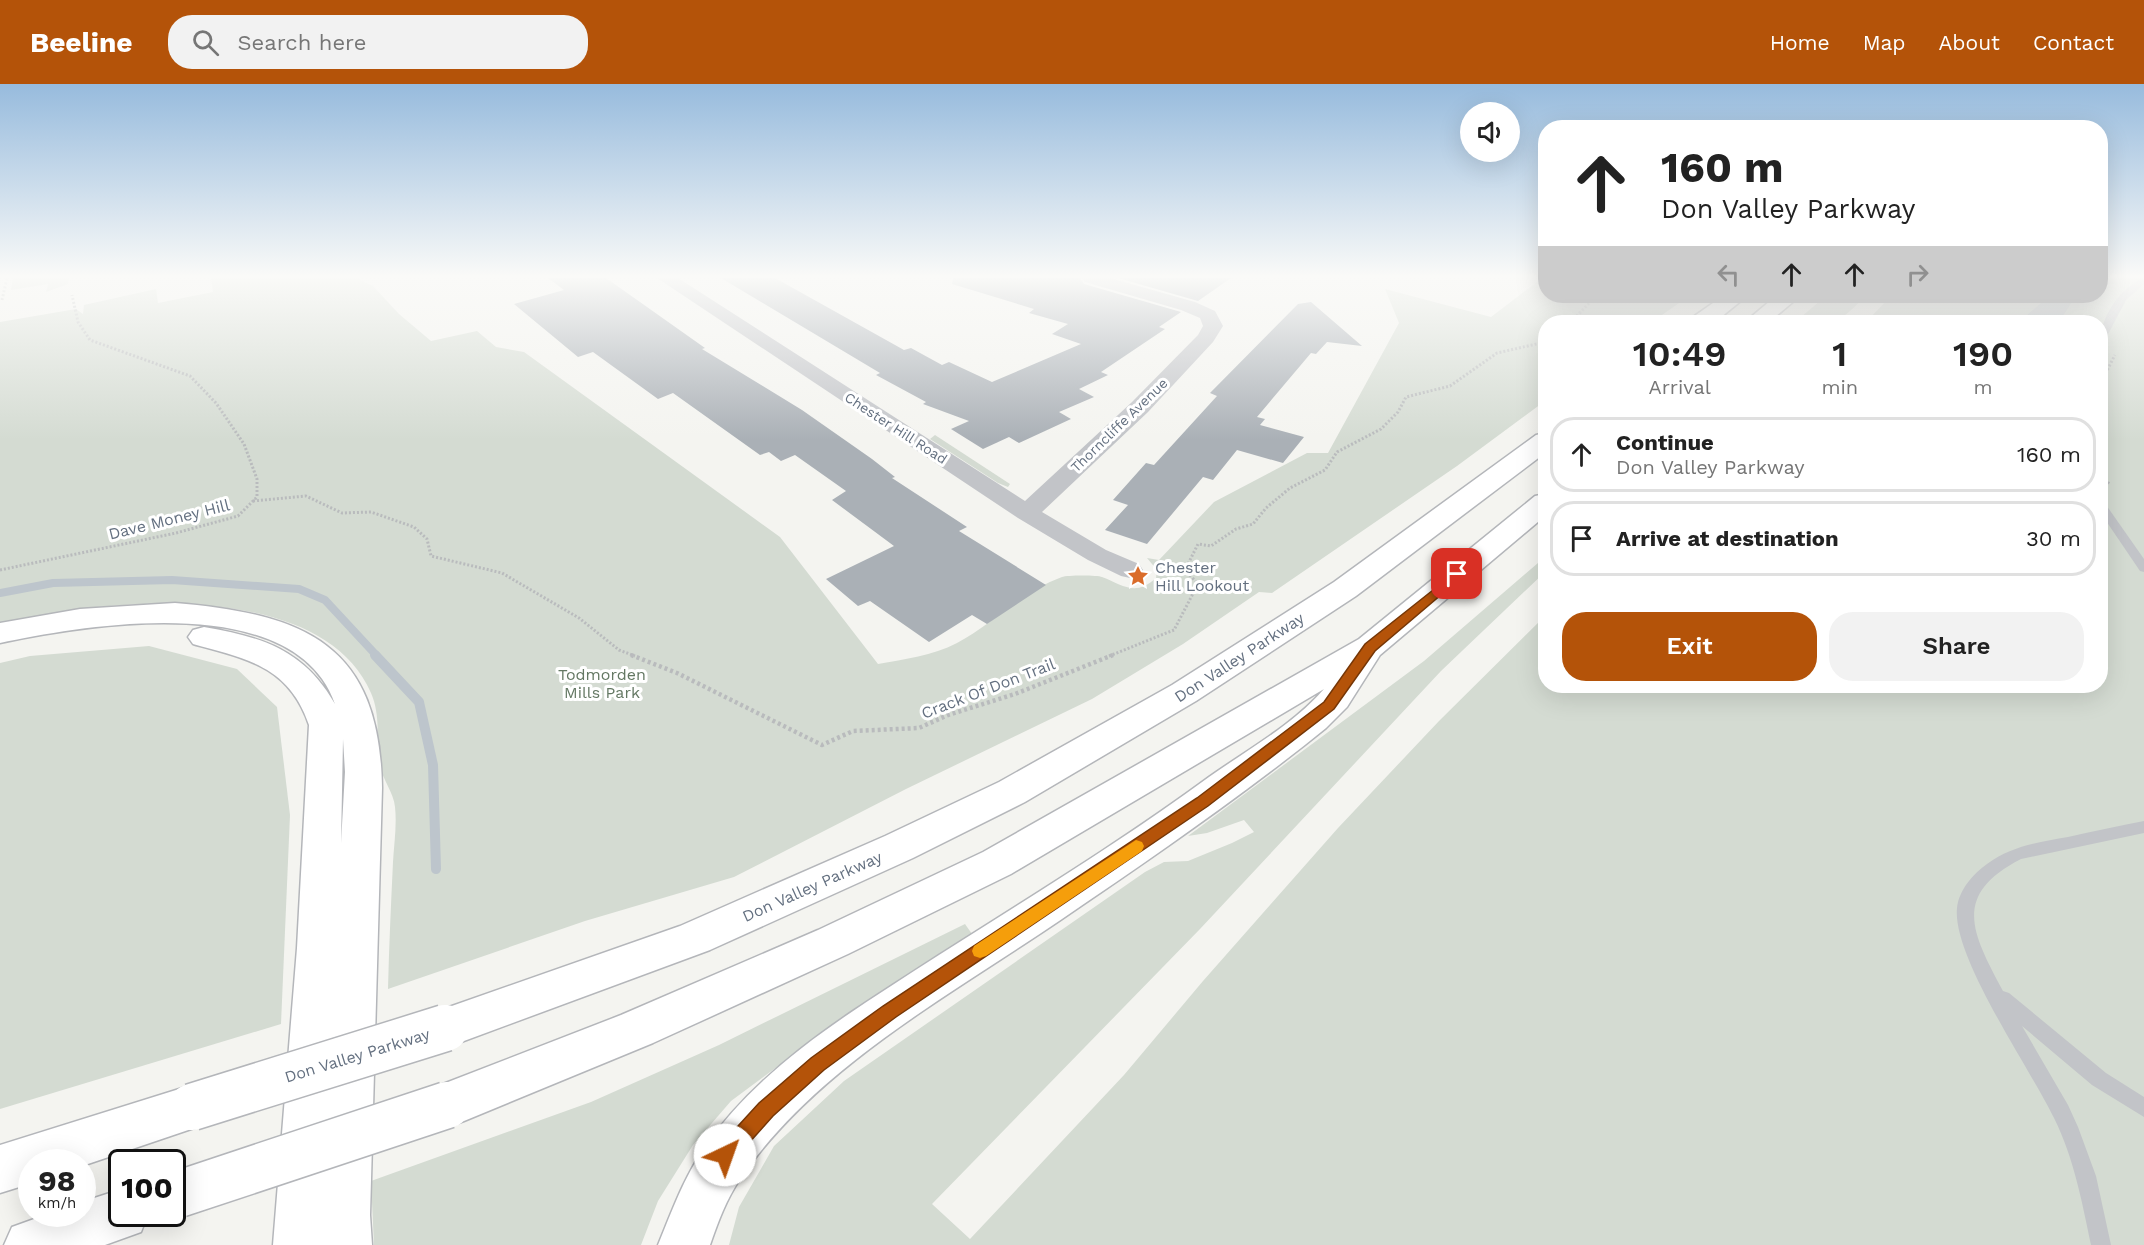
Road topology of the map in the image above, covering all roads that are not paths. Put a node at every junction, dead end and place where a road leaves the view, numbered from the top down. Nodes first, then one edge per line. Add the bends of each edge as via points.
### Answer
1 (749, 332) edge
2 (1209, 332) edge
3 (1538, 446) edge
4 (1538, 508) edge
5 (1027, 513) junction
6 (2108, 516) edge
7 (2144, 568) edge
8 (1130, 570) dead end
9 (0, 633) edge
10 (1370, 647) junction
11 (0, 649) edge
12 (2144, 827) edge
13 (1996, 993) junction
14 (2144, 1108) edge
15 (0, 1169) edge
16 (186, 1193) edge
17 (108, 1219) edge
18 (30, 1245) edge
19 (299, 1245) edge
20 (346, 1245) edge
21 (684, 1245) edge
22 (2101, 1245) edge

1 - 5 street, Chester Hill Road
2 - 5 street, Thorncliffe Avenue via 1140,407
3 - 15 highway, Don Valley Parkway, bridge via 1335,596 1184,693 1012,792 900,847 695,938 445,1028
4 - 10 highway
5 - 8 street, Chester Hill Road
6 - 7 lane
9 - 20 highway via 60,621 147,613 192,614 243,622 302,643 334,669 352,700 362,754
10 - 16 highway, bridge via 997,863 833,942 648,1024 447,1105
10 - 21 highway via 1329,706 1212,795 890,1012 818,1064 766,1109 725,1155 692,1214
11 - 19 highway via 58,637 127,630 221,639 254,649 294,672 306,682 320,706 326,725 326,768
12 - 13 lane via 2028,849 2000,862 1978,883 1967,900 1965,914 1971,938
13 - 14 lane via 2099,1078
13 - 22 lane via 2073,1137 2088,1182
17 - 18 highway

